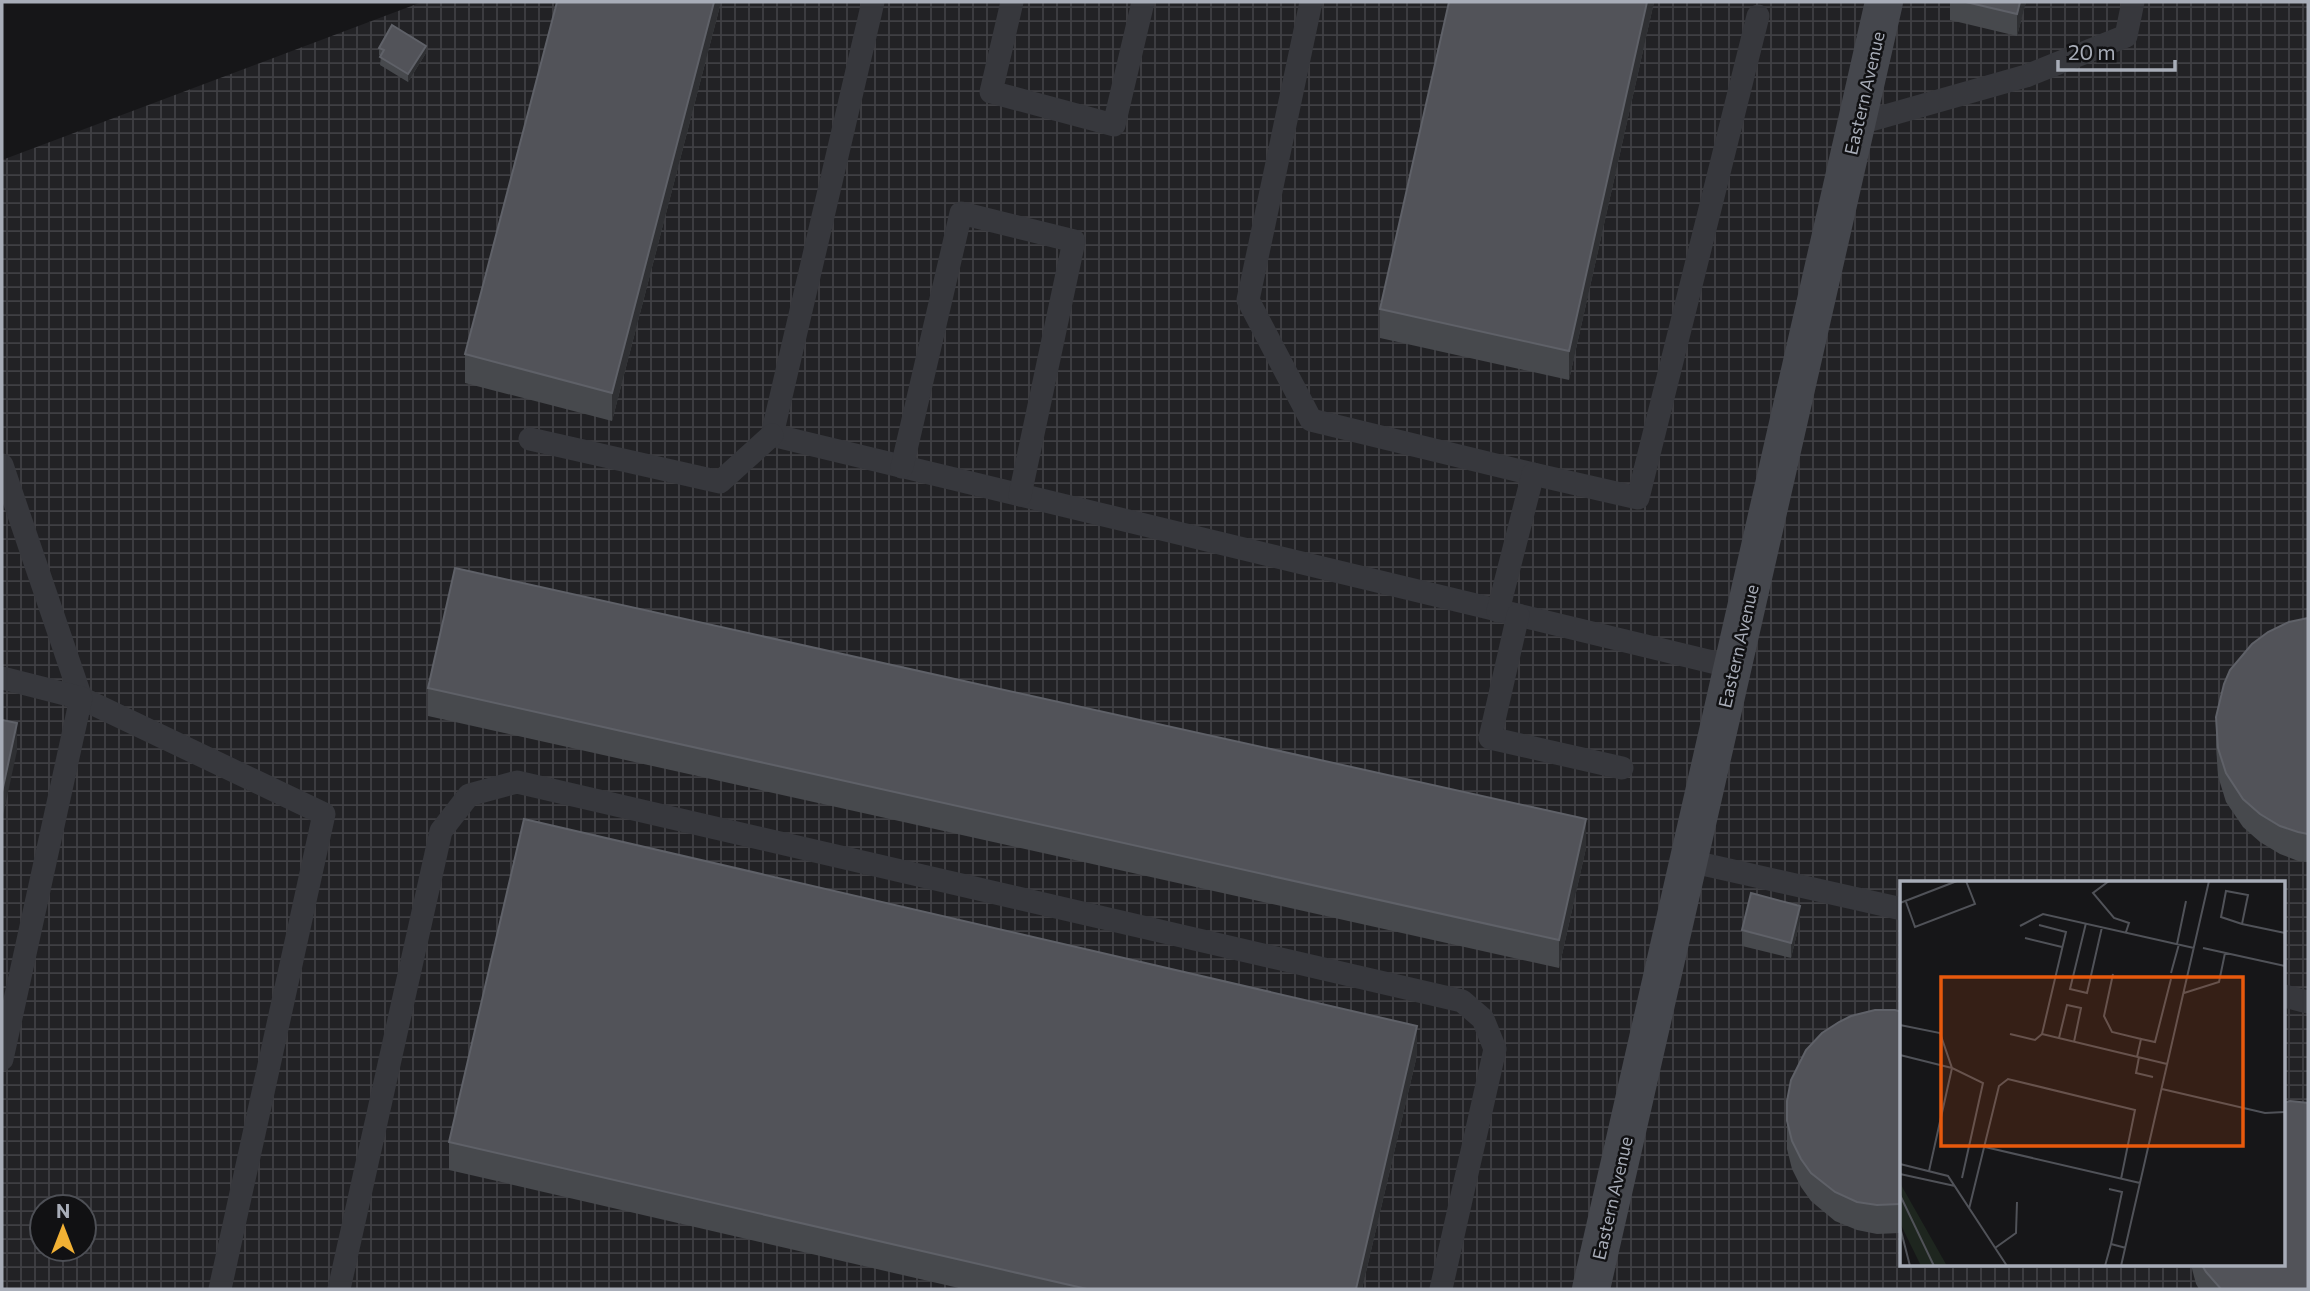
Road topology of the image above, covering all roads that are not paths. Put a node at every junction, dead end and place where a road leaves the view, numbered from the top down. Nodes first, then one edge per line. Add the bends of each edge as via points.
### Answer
1 (873, 2) edge
2 (1012, 2) edge
3 (1143, 2) edge
4 (1311, 2) edge
5 (1884, 2) edge
6 (2133, 2) edge
7 (1758, 16) dead end
8 (1857, 124) junction
9 (772, 435) junction
10 (530, 439) dead end
11 (2, 465) edge
12 (902, 467) junction
13 (1533, 474) junction
14 (1020, 495) junction
15 (1508, 613) junction
16 (1733, 667) junction
17 (2, 678) edge
18 (81, 698) junction
19 (1622, 768) dead end
20 (1689, 861) junction
21 (1900, 909) edge
22 (2286, 996) edge
23 (2308, 1002) edge
24 (2, 1059) edge
25 (220, 1289) edge
26 (339, 1289) edge
27 (1441, 1289) edge
28 (1591, 1289) edge

1 - 9 lane
2 - 3 lane via 991,92 1114,125
4 - 13 lane via 1248,300 1311,420
5 - 8 main road, Eastern Avenue
6 - 8 lane via 2126,36 2026,76
7 - 13 lane via 1638,498
8 - 16 main road, Eastern Avenue
9 - 10 lane via 720,482
9 - 12 lane
11 - 18 lane
12 - 14 lane
12 - 14 lane via 961,213 1074,241
13 - 15 lane
14 - 15 lane
15 - 16 lane
15 - 19 lane via 1490,738
16 - 20 main road, Eastern Avenue
17 - 18 lane
18 - 24 lane
18 - 25 lane via 324,814
20 - 21 lane
20 - 28 main road, Eastern Avenue
22 - 23 lane
26 - 27 lane via 441,831 469,795 517,782 1462,1001 1483,1019 1495,1049

